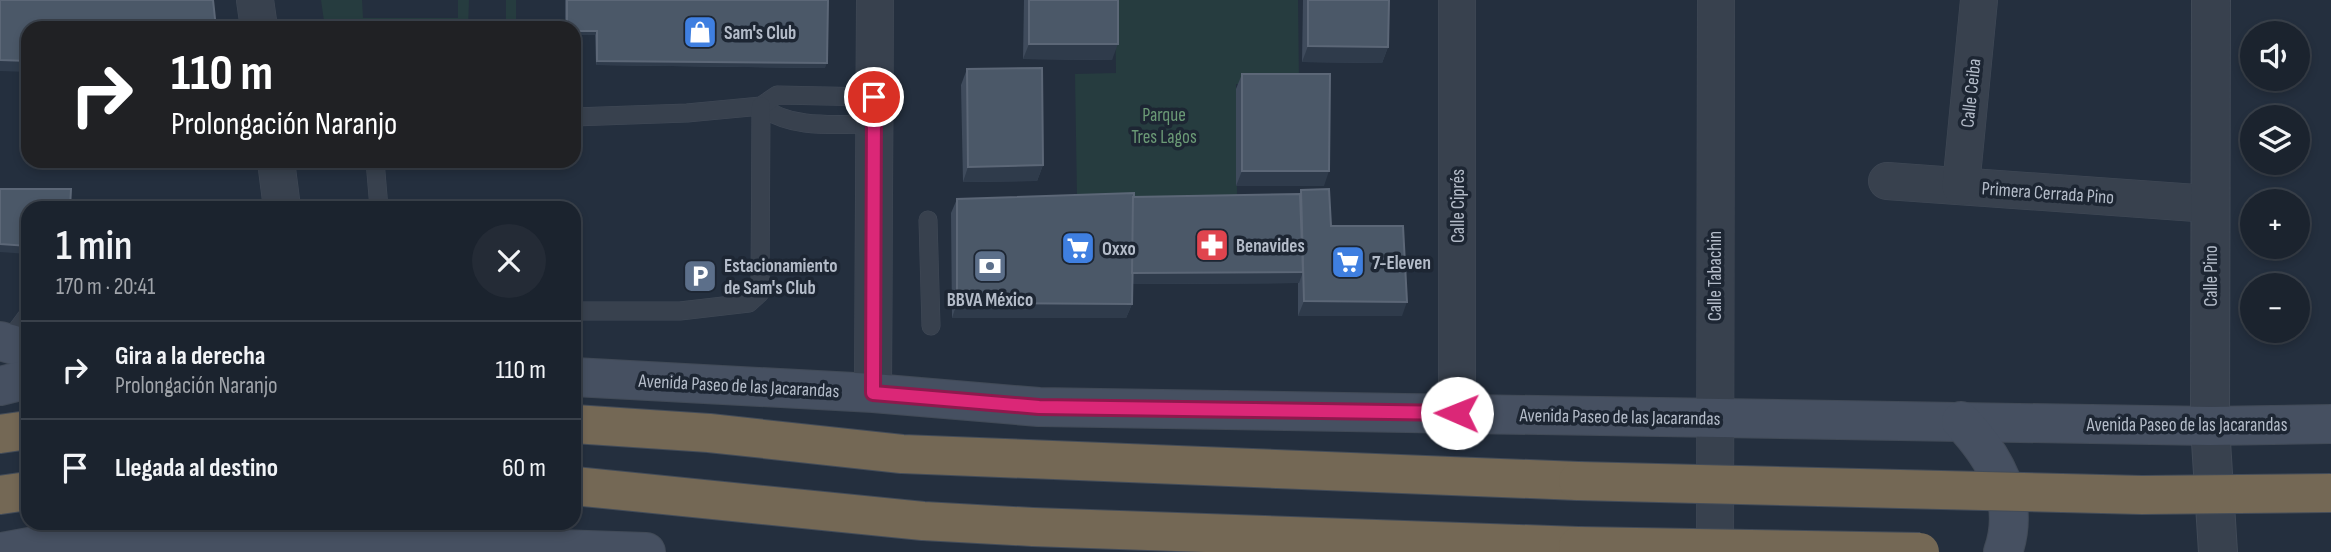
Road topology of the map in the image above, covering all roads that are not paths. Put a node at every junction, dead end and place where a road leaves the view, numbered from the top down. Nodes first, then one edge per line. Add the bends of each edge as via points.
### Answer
1 (255, 0) edge
2 (875, 0) edge
3 (1457, 0) edge
4 (1716, 0) edge
5 (1979, 0) edge
6 (2211, 0) edge
7 (258, 21) edge
8 (761, 106) junction
9 (874, 110) junction
10 (581, 117) edge
11 (277, 168) edge
12 (376, 168) edge
13 (1886, 181) dead end
14 (1961, 186) junction
15 (281, 201) edge
16 (378, 201) edge
17 (2210, 204) junction
18 (928, 220) dead end
19 (581, 311) edge
20 (931, 326) dead end
21 (581, 377) edge
22 (21, 381) edge
23 (0, 386) edge
24 (873, 393) junction
25 (1457, 413) junction
26 (1713, 417) junction
27 (1961, 421) junction
28 (581, 424) edge
29 (2331, 424) edge
30 (2210, 426) junction
31 (21, 431) edge
32 (0, 434) edge
33 (581, 487) edge
34 (21, 492) edge
35 (2331, 494) edge
36 (0, 495) edge
37 (18, 549) edge
38 (646, 552) edge
39 (1715, 552) edge
40 (1920, 552) edge
41 (2003, 552) edge
42 (2218, 552) edge

1 - 7 street
2 - 9 street
3 - 25 street, Calle Ciprés
4 - 26 street, Calle Tabachin
5 - 14 street, Calle Ceiba
6 - 17 street, Calle Pino
8 - 9 lane via 777,95
8 - 9 lane via 773,116 825,124
8 - 10 lane
8 - 19 lane via 760,293 748,303 680,311
9 - 24 street
11 - 15 street
12 - 16 lane
13 - 14 street, Primera Cerrada Pino
14 - 17 street, Primera Cerrada Pino
17 - 30 street, Calle Pino
18 - 20 lane
21 - 24 main road, Avenida Paseo de las Jacarandas
22 - 23 main road
24 - 25 main road, Avenida Paseo de las Jacarandas via 1039,407
25 - 26 main road, Avenida Paseo de las Jacarandas
26 - 27 main road, Avenida Paseo de las Jacarandas
26 - 39 street, Calle Tabachin
27 - 30 main road, Avenida Paseo de las Jacarandas
27 - 41 main road via 1996,465 2005,489 2009,516
28 - 35 highway, bridge via 915,455 1578,481 2141,495
29 - 30 main road, Avenida Paseo de las Jacarandas
30 - 42 street, Calle Pino
31 - 32 highway
33 - 40 highway, bridge via 1006,526 1578,546
34 - 36 highway
37 - 38 main road via 218,537

